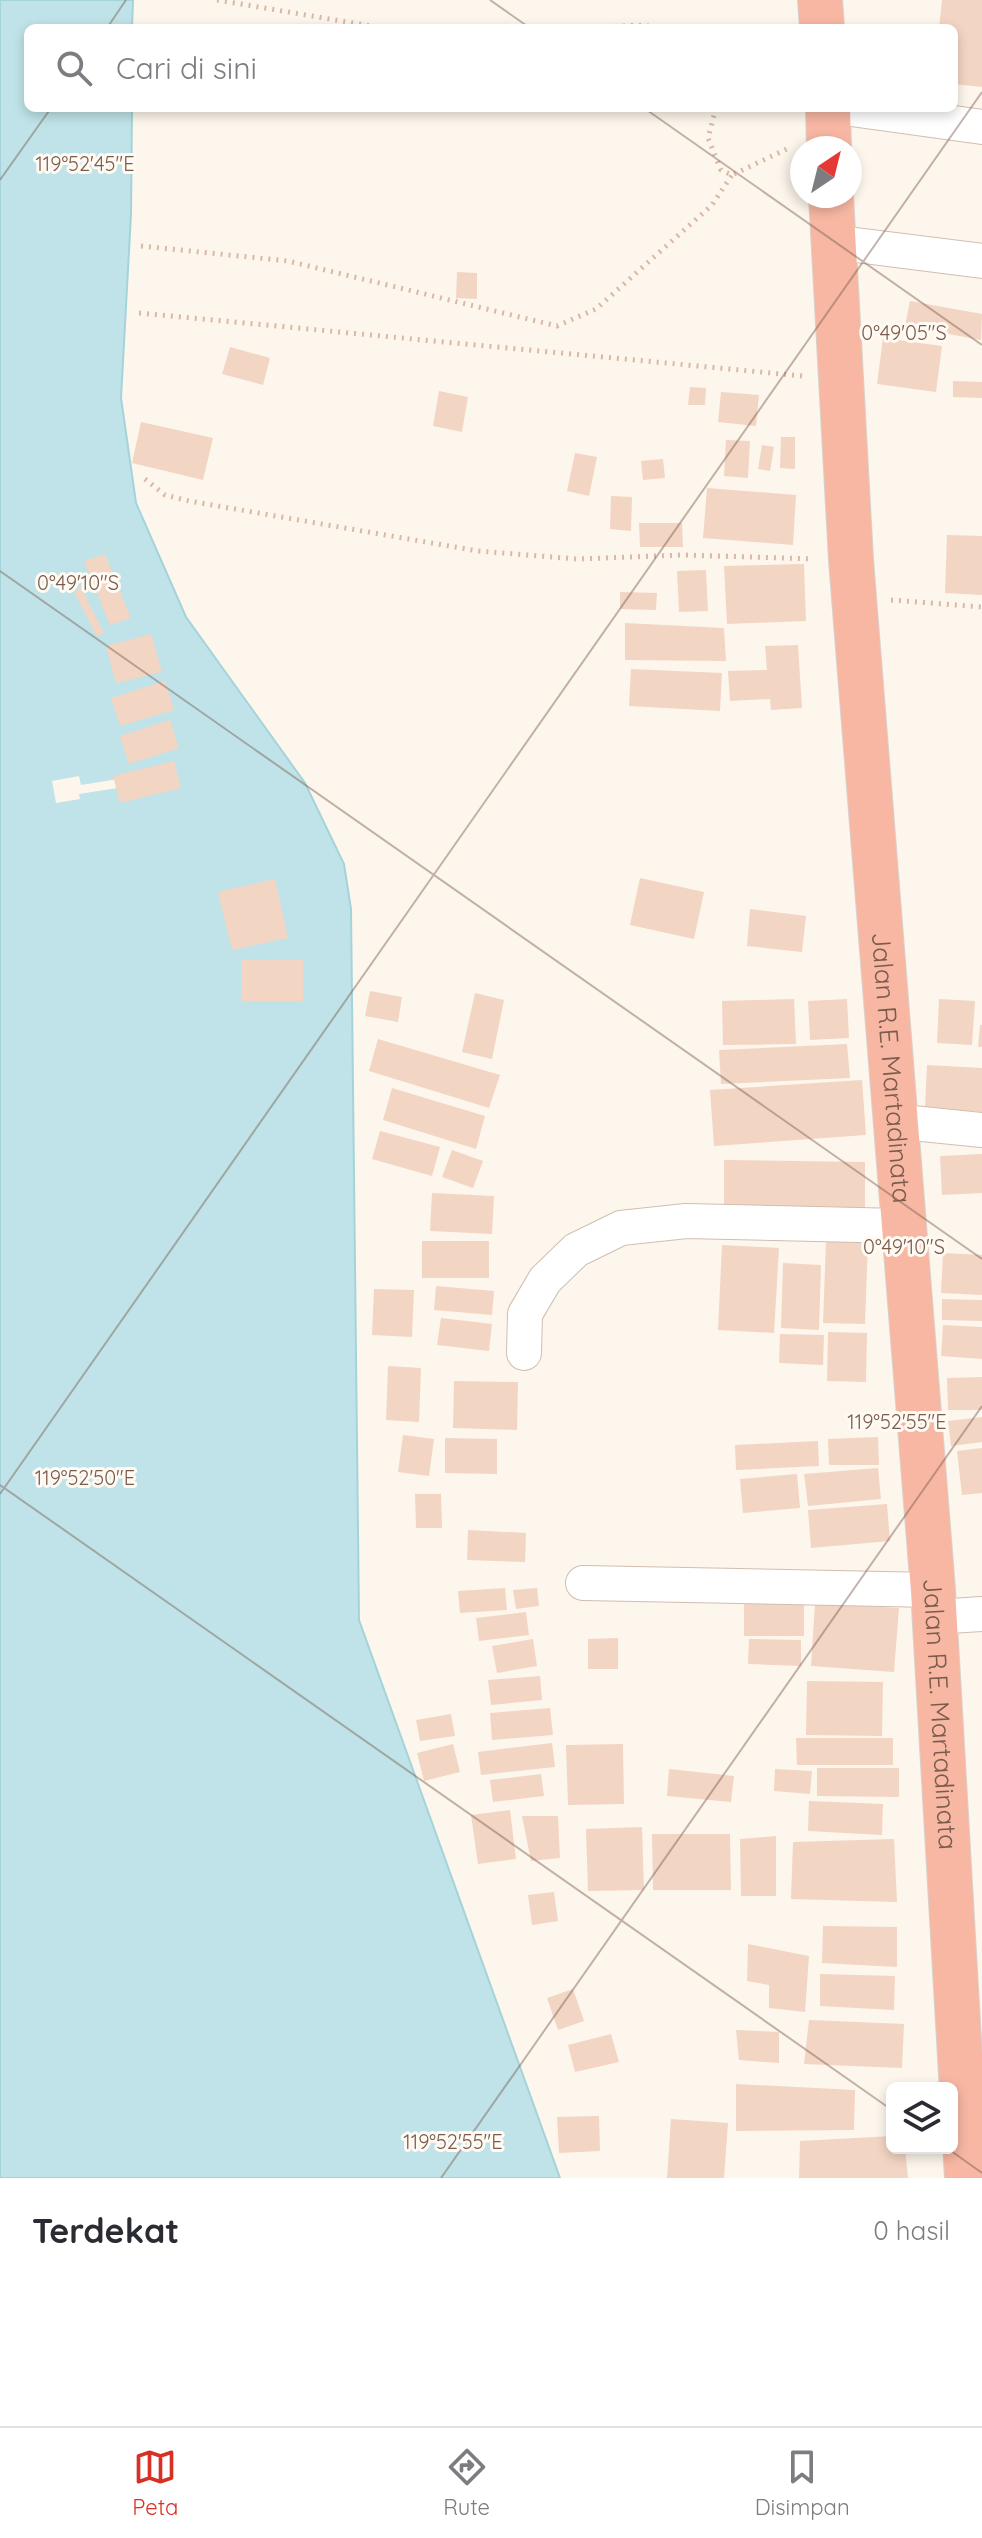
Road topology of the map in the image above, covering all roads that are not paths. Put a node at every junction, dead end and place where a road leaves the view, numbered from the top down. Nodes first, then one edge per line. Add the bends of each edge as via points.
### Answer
1 (820, 0) edge
2 (822, 24) edge
3 (873, 112) edge
4 (982, 127) edge
5 (831, 208) edge
6 (832, 242) junction
7 (982, 261) edge
8 (893, 1121) junction
9 (982, 1130) edge
10 (901, 1226) junction
11 (524, 1353) dead end
12 (583, 1583) dead end
13 (934, 1604) junction
14 (982, 1614) edge
15 (967, 2178) edge

1 - 2 highway
3 - 4 street
5 - 6 highway, Jalan R.E. Martadinata
6 - 7 street
6 - 8 highway, Jalan R.E. Martadinata
8 - 9 street
8 - 10 highway, Jalan R.E. Martadinata
10 - 11 street via 686,1221 621,1228 576,1250 545,1280 525,1314
10 - 13 highway, Jalan R.E. Martadinata
12 - 13 street
13 - 14 street
13 - 15 highway, Jalan R.E. Martadinata

